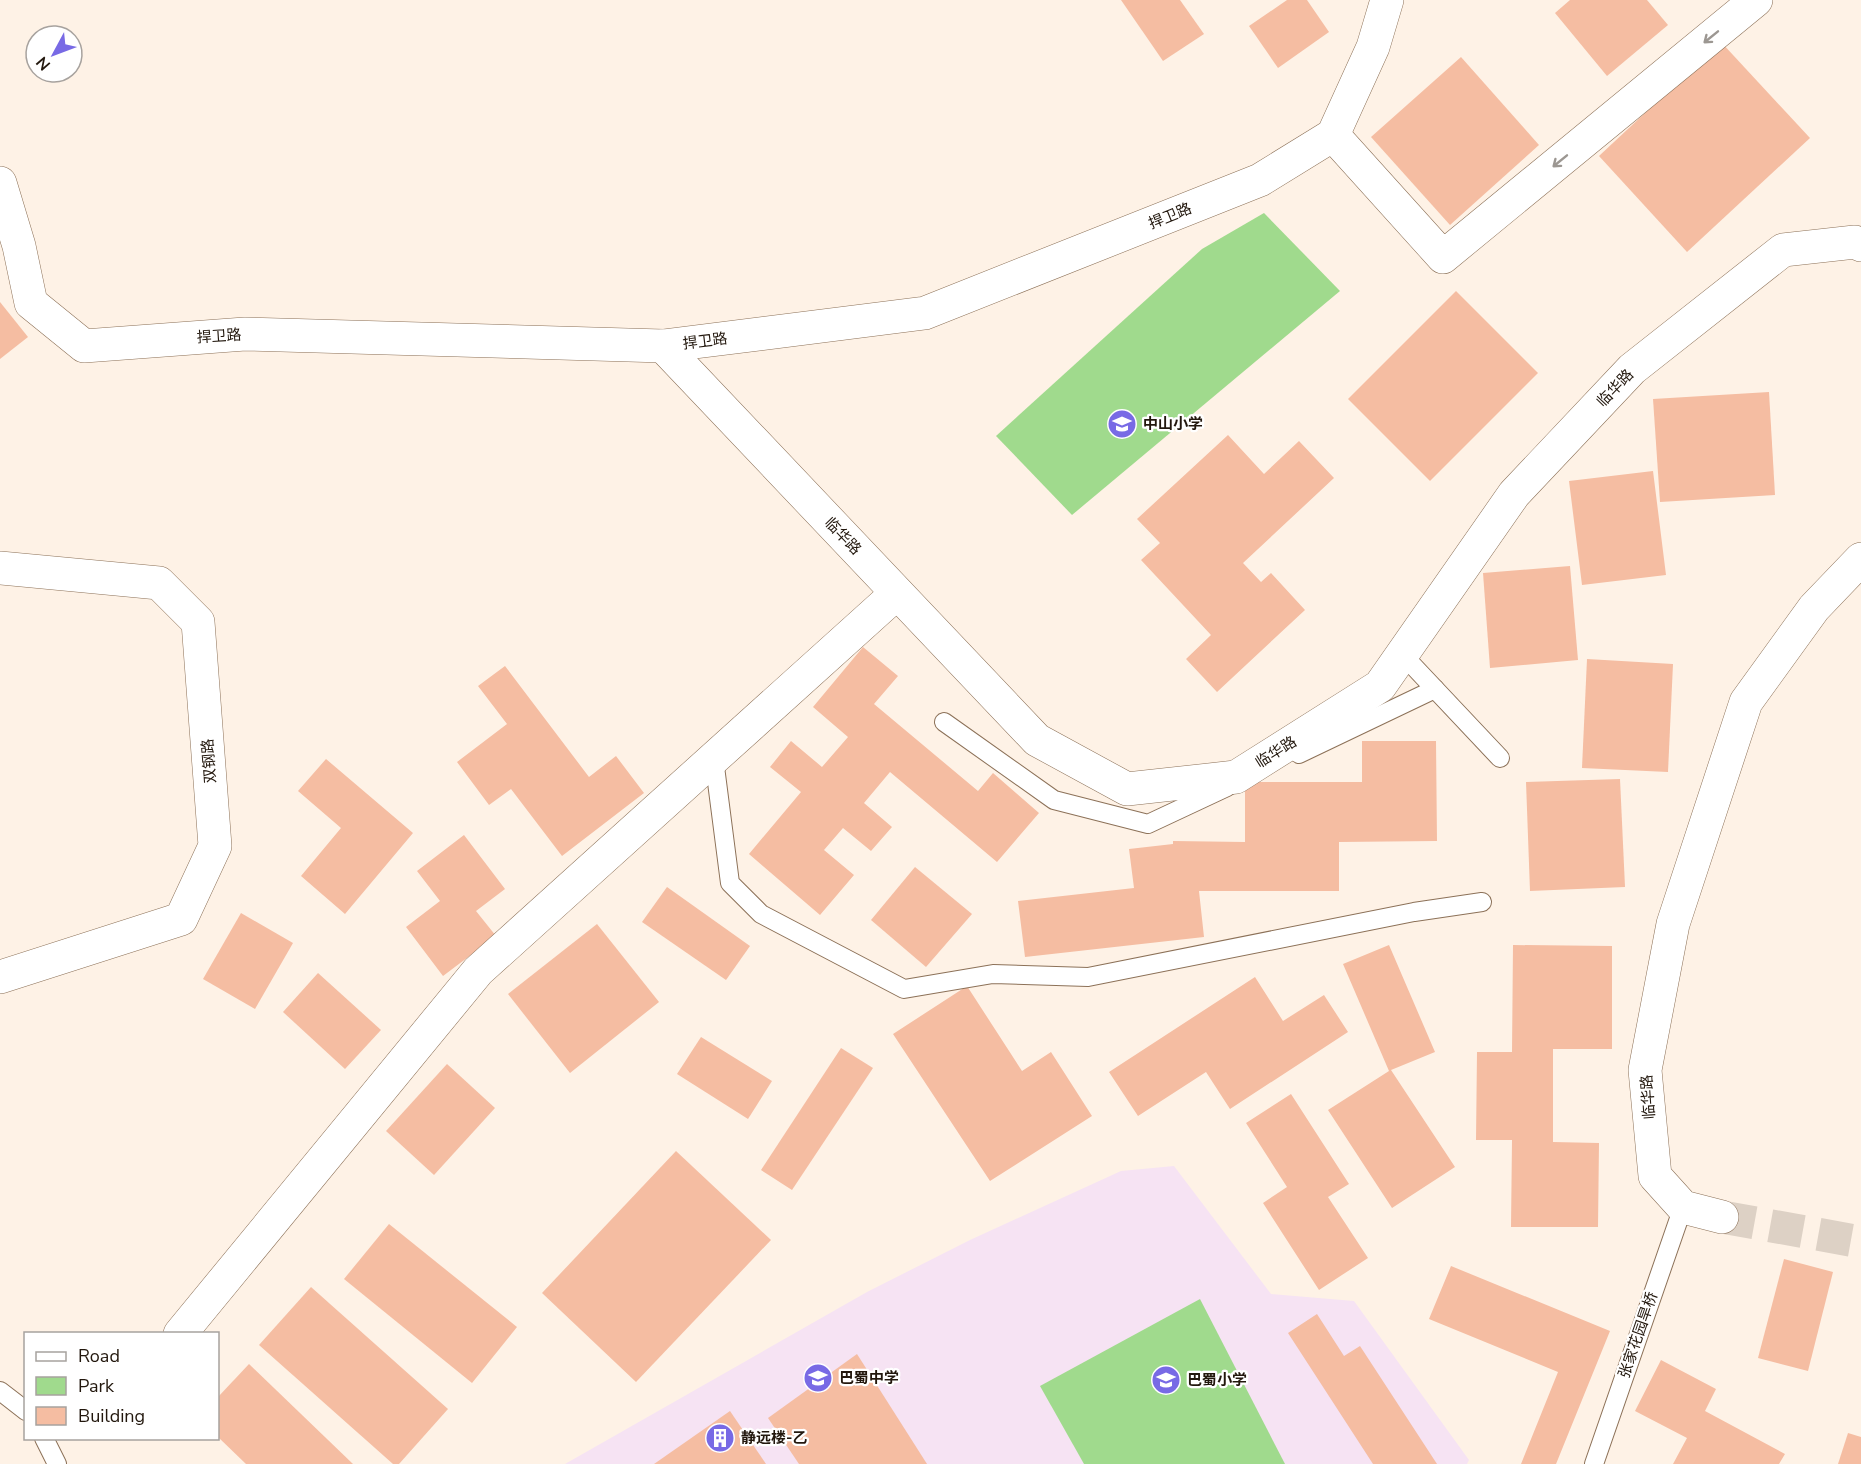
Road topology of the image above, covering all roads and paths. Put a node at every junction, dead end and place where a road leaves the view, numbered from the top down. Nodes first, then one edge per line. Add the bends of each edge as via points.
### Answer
1 (1387, 0) edge
2 (1756, 0) edge
3 (1333, 135) junction
4 (0, 183) edge
5 (1861, 245) edge
6 (663, 346) junction
7 (1861, 559) edge
8 (0, 568) edge
9 (897, 593) junction
10 (1402, 654) junction
11 (1435, 689) junction
12 (944, 722) dead end
13 (1500, 758) dead end
14 (714, 759) junction
15 (1482, 902) dead end
16 (0, 977) edge
17 (1683, 1207) junction
18 (1722, 1217) tunnel mouth
19 (182, 1332) edge
20 (0, 1391) edge
21 (24, 1409) edge
22 (45, 1440) edge
23 (57, 1464) edge
24 (1594, 1464) edge

1 - 3 street via 1373,47
2 -> 3 street via 1443,257
3 - 6 street, 捍卫路 via 1260,180 924,313
4 - 6 street, 捍卫路 via 32,303 84,346 245,334
5 - 10 street, 临华路 via 1855,242 1783,250 1632,369 1514,494
6 - 9 street, 临华路
7 - 17 street, 临华路 via 1814,608 1746,702 1674,919 1645,1070 1655,1176
8 - 16 street, 双钢路 via 159,583 198,622 215,846 181,919
9 - 10 street, 临华路 via 1037,740 1127,789 1236,777 1380,686
9 - 14 street
10 - 11 lane
11 - 12 lane via 1148,824 1054,800
11 - 13 lane
14 - 15 lane via 730,883 761,914 904,989 993,974 1088,977
14 - 19 street via 478,971
17 - 18 street
17 - 24 lane, 张家花园旱桥
20 - 21 lane
22 - 23 lane

